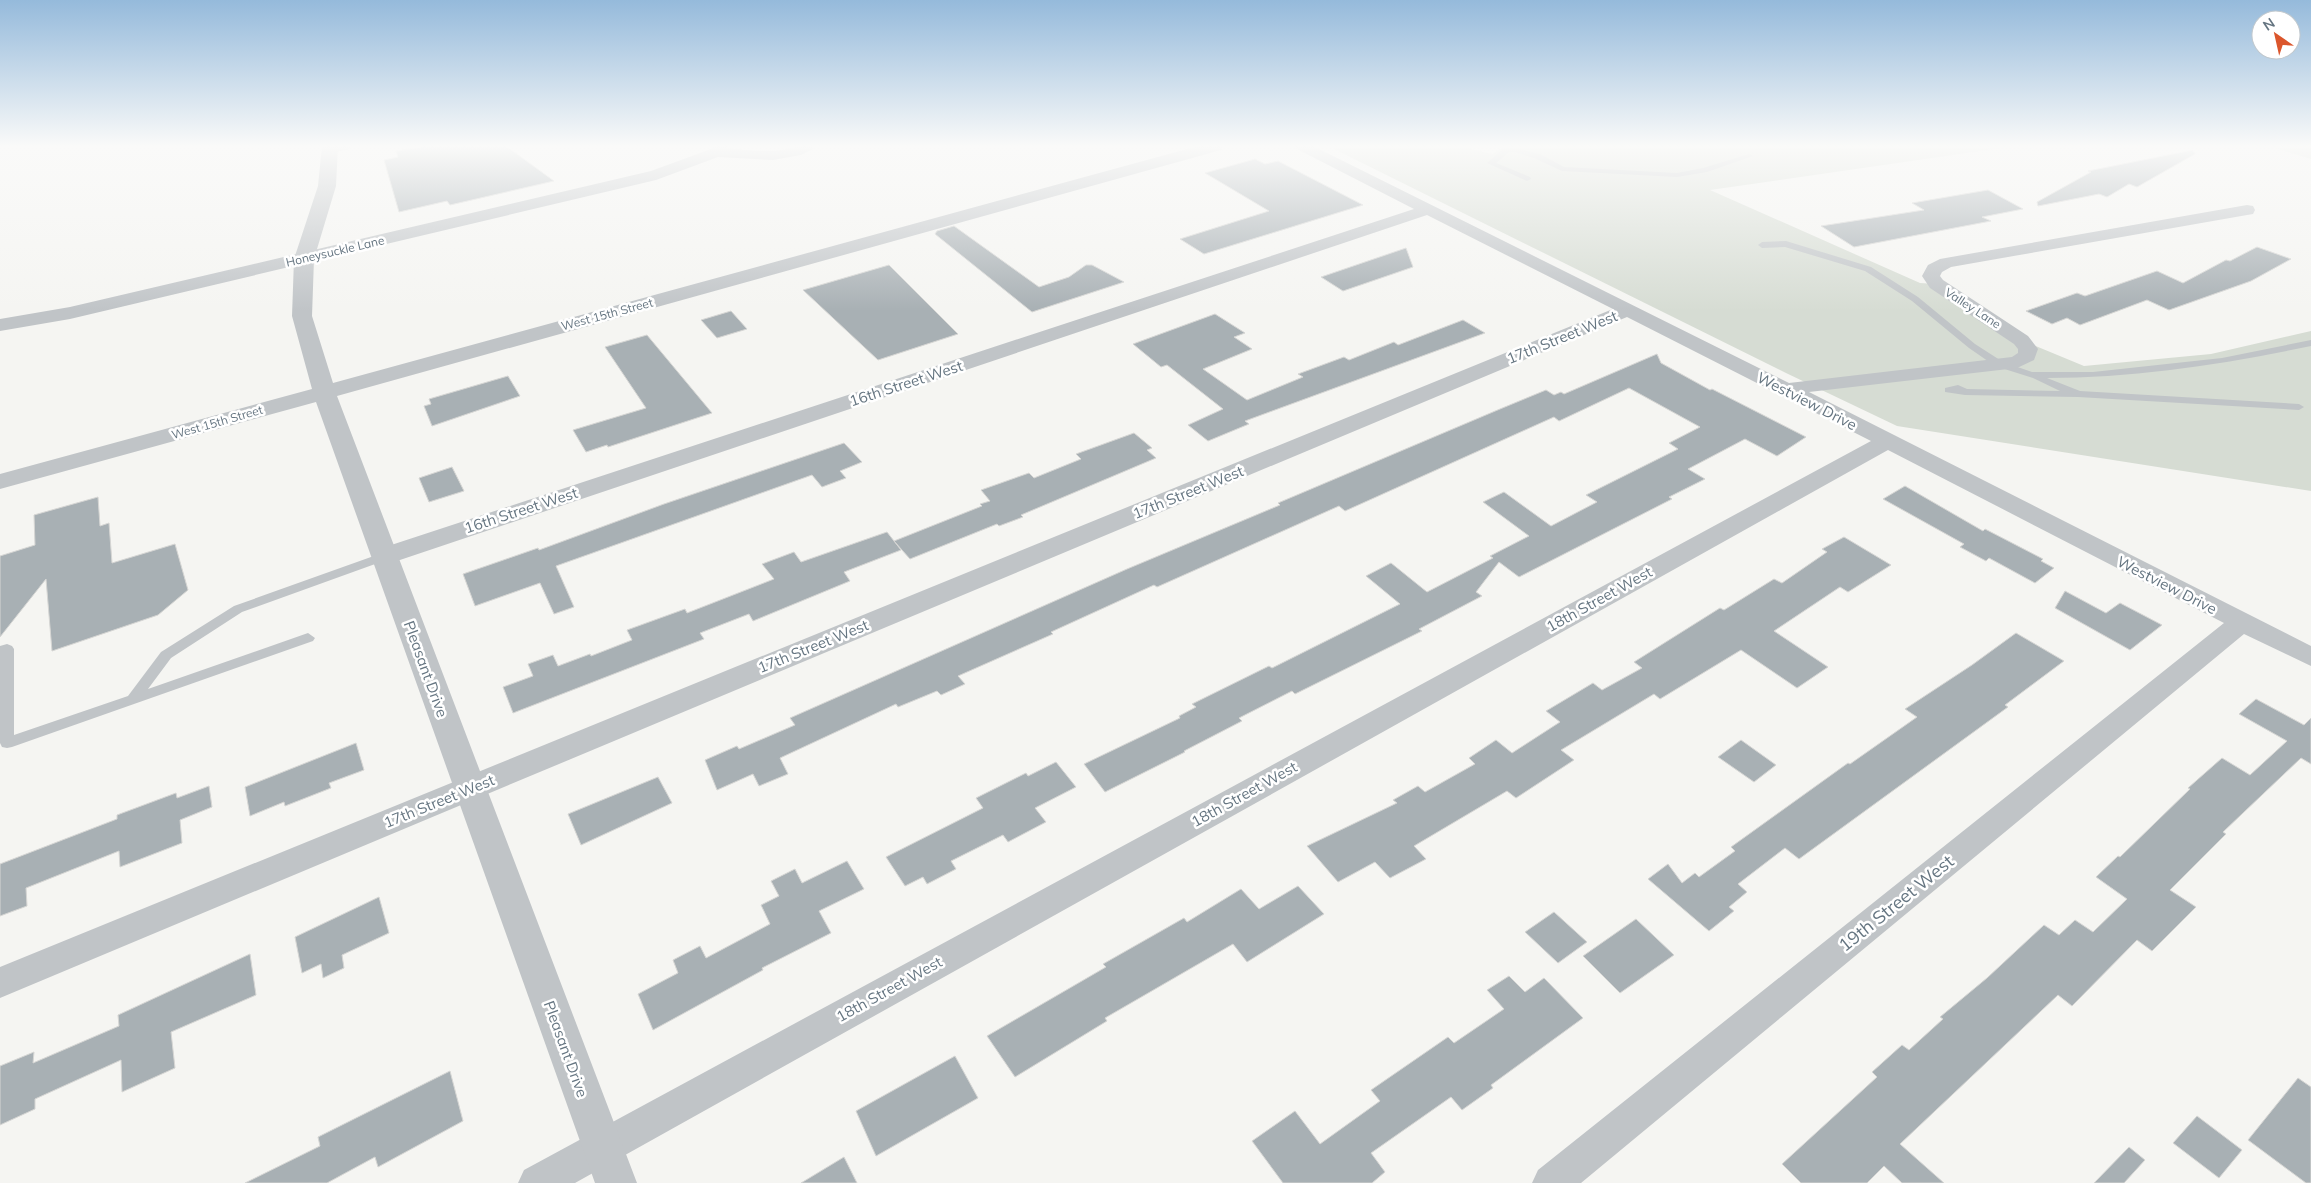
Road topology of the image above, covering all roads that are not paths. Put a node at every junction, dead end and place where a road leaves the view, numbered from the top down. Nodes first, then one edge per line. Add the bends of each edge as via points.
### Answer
1 (322, 201) edge
2 (546, 201) edge
3 (1015, 201) edge
4 (1410, 201) edge
5 (1427, 210) junction
6 (2247, 210) dead end
7 (1762, 245) dead end
8 (304, 259) junction
9 (1627, 310) junction
10 (0, 325) edge
11 (2311, 344) edge
12 (1999, 364) junction
13 (2031, 375) junction
14 (1786, 389) junction
15 (324, 392) junction
16 (1965, 392) dead end
17 (2078, 394) junction
18 (2299, 407) dead end
19 (1886, 442) junction
20 (0, 482) edge
21 (385, 556) junction
22 (2241, 623) junction
23 (308, 638) dead end
24 (0, 651) edge
25 (2311, 657) edge
26 (4, 693) edge
27 (132, 700) junction
28 (4, 745) edge
29 (470, 788) junction
30 (0, 983) edge
31 (602, 1147) junction
32 (537, 1183) edge
33 (616, 1183) edge
34 (1551, 1183) edge

1 - 8 street, Pleasant Drive
2 - 8 street, Honeysuckle Lane
3 - 15 street, West 15th Street
4 - 5 street, Westview Drive
5 - 9 street, Westview Drive
5 - 21 street, 16th Street West
6 - 12 street, Valley Lane via 1946,263 1934,269 1931,276 1936,284 2021,340 2028,349 2027,356 2017,362
7 - 12 lane via 1786,244 1868,269
8 - 10 street, Honeysuckle Lane
8 - 15 street, Pleasant Drive via 302,316
9 - 14 street, Westview Drive
9 - 29 street, 17th Street West
11 - 13 lane via 2222,361 2093,375
12 - 13 lane
12 - 14 street, Valley Lane
13 - 17 lane
14 - 19 street, Westview Drive
15 - 20 street, West 15th Street
15 - 21 street, Pleasant Drive
16 - 17 lane
17 - 18 lane
19 - 22 street, Westview Drive
19 - 31 street, 18th Street West
21 - 27 lane via 238,608 166,655
21 - 29 street, Pleasant Drive
22 - 25 street, Westview Drive
22 - 34 street, 19th Street West
23 - 27 lane
24 - 26 lane via 7,649
26 - 28 lane
27 - 28 lane
29 - 30 street, 17th Street West
29 - 31 street, Pleasant Drive
31 - 32 street, 18th Street West
31 - 33 street, Pleasant Drive

